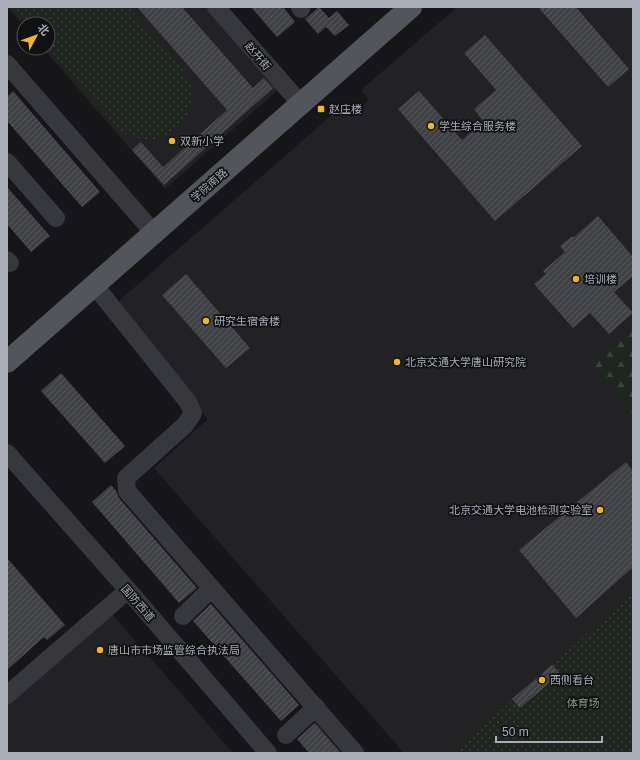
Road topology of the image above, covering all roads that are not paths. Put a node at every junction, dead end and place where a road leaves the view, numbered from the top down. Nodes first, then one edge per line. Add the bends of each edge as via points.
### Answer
1 (216, 7) edge
2 (411, 7) edge
3 (10, 74) edge
4 (301, 104) junction
5 (7, 162) edge
6 (56, 218) dead end
7 (154, 233) junction
8 (95, 286) junction
9 (7, 362) edge
10 (7, 453) edge
11 (212, 588) junction
12 (128, 590) junction
13 (183, 616) dead end
14 (7, 695) edge
15 (316, 707) junction
16 (286, 735) dead end
17 (268, 753) edge
18 (355, 753) edge

1 - 4 street, 赵开街
2 - 4 main road, 学院南路
3 - 7 street
4 - 7 main road, 学院南路
5 - 6 street
7 - 8 main road, 学院南路
8 - 9 main road, 学院南路
8 - 11 street via 188,402 193,413 185,425 126,478 128,491
10 - 12 street, 国防西道
11 - 13 street
11 - 15 street
12 - 14 street
12 - 17 street, 国防西道
15 - 16 street
15 - 18 street

